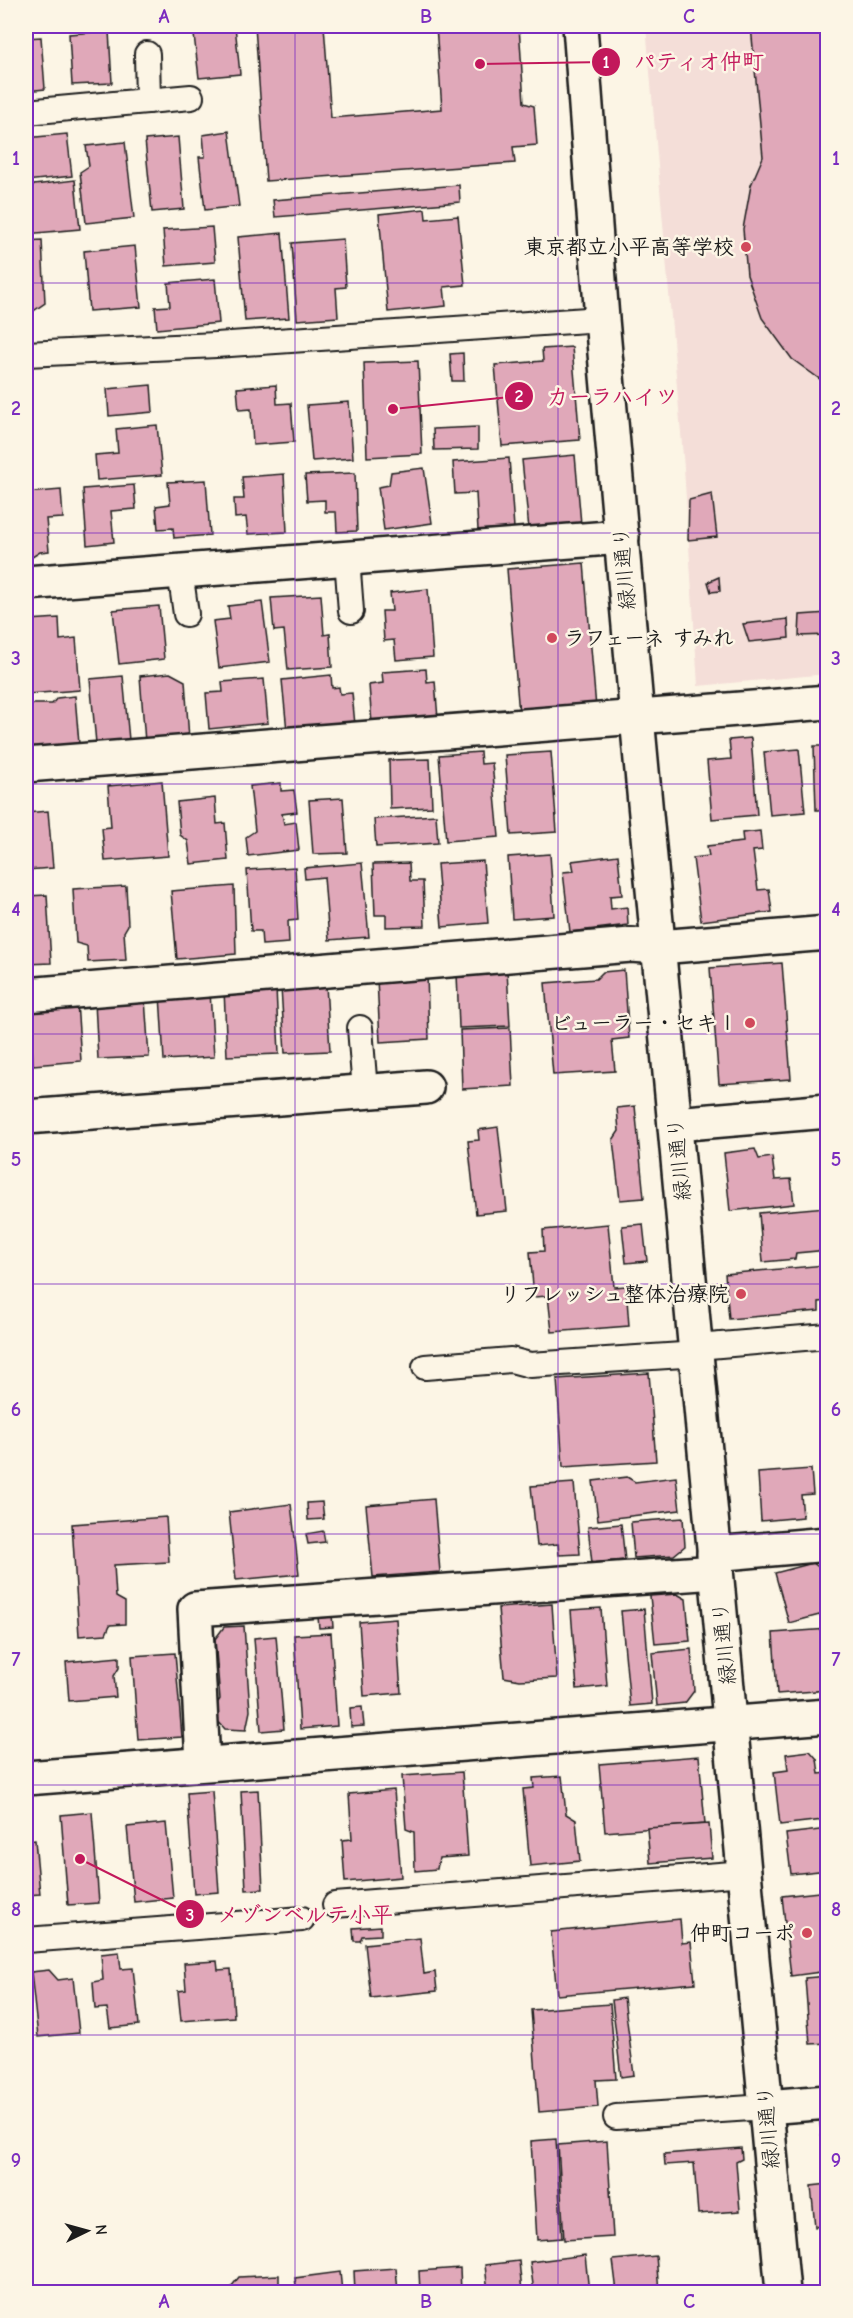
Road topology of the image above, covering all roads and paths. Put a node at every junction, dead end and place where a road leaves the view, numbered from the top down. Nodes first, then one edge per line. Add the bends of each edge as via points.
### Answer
1 (580, 26) edge
2 (147, 54) dead end
3 (191, 97) dead end
4 (148, 101) junction
5 (26, 112) edge
6 (602, 319) junction
7 (26, 354) edge
8 (621, 537) junction
9 (347, 558) junction
10 (180, 571) junction
11 (26, 583) edge
12 (351, 610) dead end
13 (186, 614) dead end
14 (828, 702) edge
15 (636, 717) junction
16 (26, 765) edge
17 (828, 933) edge
18 (659, 947) junction
19 (26, 995) edge
20 (360, 1028) dead end
21 (426, 1086) dead end
22 (365, 1091) junction
23 (828, 1111) edge
24 (26, 1117) edge
25 (675, 1124) junction
26 (828, 1336) edge
27 (697, 1351) junction
28 (425, 1367) dead end
29 (828, 1544) edge
30 (715, 1563) junction
31 (828, 1716) edge
32 (732, 1725) junction
33 (202, 1763) junction
34 (26, 1778) edge
35 (746, 1873) junction
36 (335, 1905) dead end
37 (302, 1918) dead end
38 (26, 1940) edge
39 (828, 2102) edge
40 (766, 2107) junction
41 (616, 2117) dead end
42 (783, 2292) edge

1 - 6 street, 緑川通り
2 - 4 lane
3 - 4 lane
4 - 5 lane
6 - 7 lane
6 - 8 street, 緑川通り
8 - 9 street
8 - 15 street, 緑川通り
9 - 10 street
9 - 12 lane
10 - 11 street
10 - 13 lane
14 - 15 street
15 - 16 street
15 - 18 street, 緑川通り
17 - 18 street
18 - 19 street via 631,945
18 - 25 street, 緑川通り
20 - 22 lane
21 - 22 street
22 - 24 street
23 - 25 street
25 - 27 street, 緑川通り
26 - 27 lane
27 - 28 lane via 530,1365 511,1360
27 - 30 street, 緑川通り
29 - 30 street
30 - 32 street, 緑川通り
30 - 33 street via 195,1610
31 - 32 street
32 - 33 street
32 - 35 street, 緑川通り
33 - 34 street
35 - 36 lane
35 - 40 street, 緑川通り
37 - 38 lane
39 - 40 street
40 - 41 lane
40 - 42 street, 緑川通り

